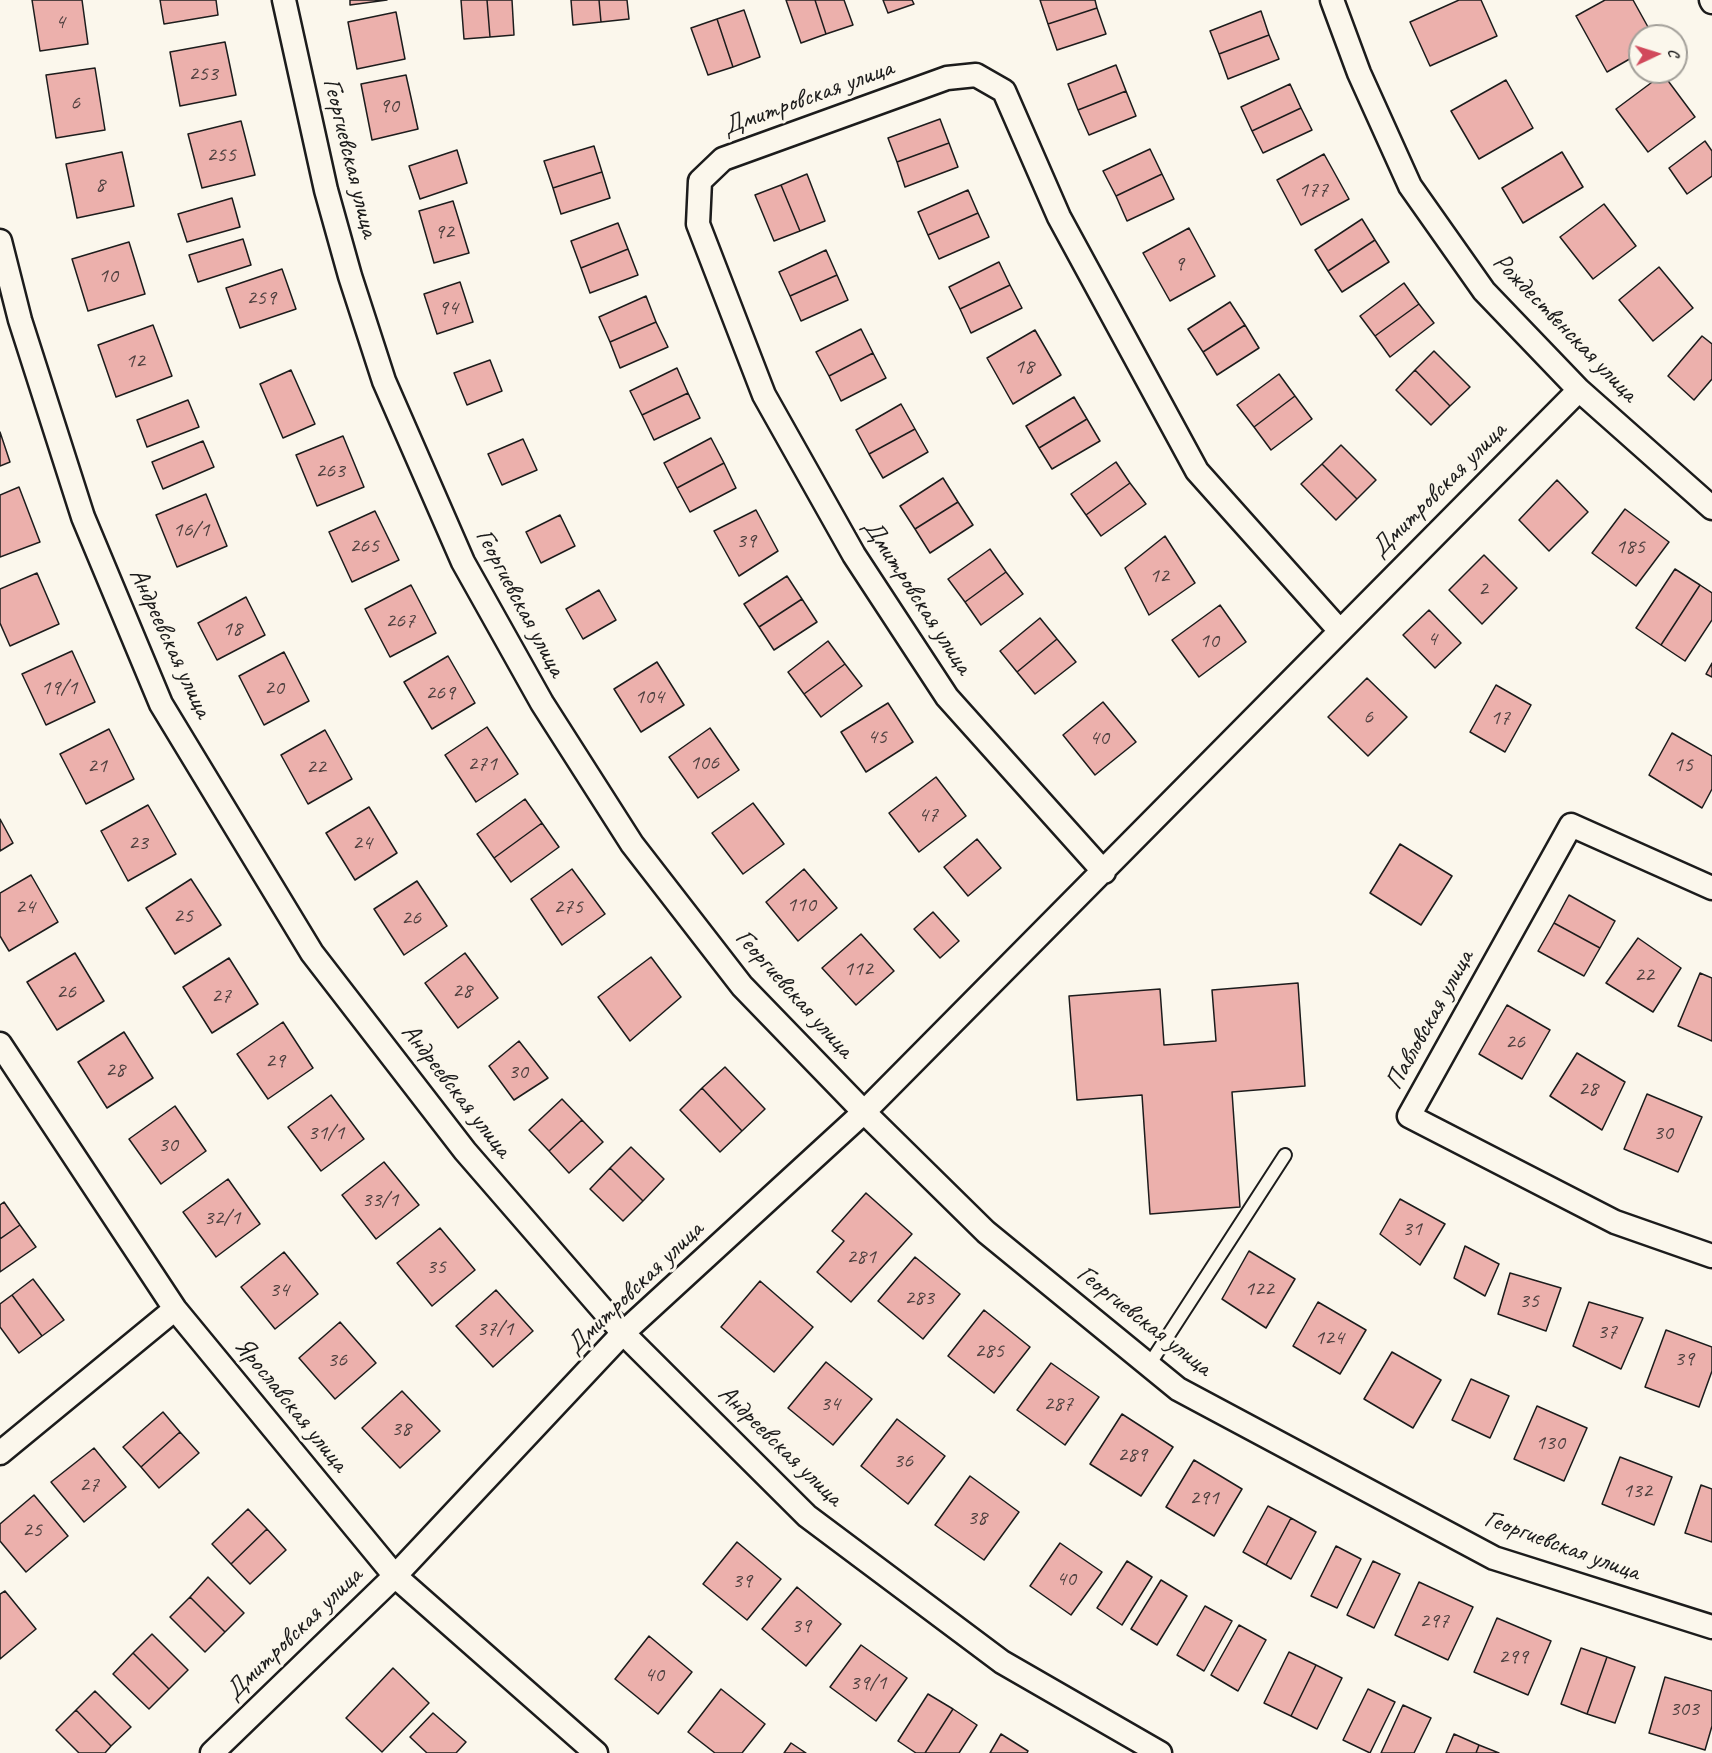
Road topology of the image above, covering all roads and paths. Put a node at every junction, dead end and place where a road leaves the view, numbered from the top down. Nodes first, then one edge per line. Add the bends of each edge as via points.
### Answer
1 (284, 0) edge
2 (1332, 0) edge
3 (0, 241) edge
4 (1579, 390) junction
5 (1712, 508) edge
6 (1340, 631) junction
7 (1104, 872) junction
8 (1712, 888) edge
9 (0, 1044) edge
10 (864, 1112) junction
11 (1285, 1155) dead end
12 (1712, 1256) edge
13 (175, 1309) junction
14 (622, 1334) junction
15 (1149, 1365) junction
16 (0, 1453) edge
17 (395, 1576) junction
18 (1712, 1628) edge
19 (212, 1753) edge
20 (596, 1753) edge
21 (1160, 1753) edge

1 - 10 street, Георгиевская улица via 326,190 350,276 384,381 463,562 542,703 632,844 742,986
2 - 4 street, Рождественская улица via 1359,73 1410,186 1484,291
3 - 14 street, Андреевская улица via 20,320 83,517 161,704 312,953 465,1151
4 - 5 street, Рождественская улица
4 - 6 street, Дмитровская улица
6 - 7 street, Дмитровская улица
6 - 7 street, Дмитровская улица via 1197,471 1059,217 1004,91 976,75 947,78 723,159 700,181 698,224 764,395 854,555 947,697
7 - 10 street, Дмитровская улица
8 - 12 street, Павловская улица via 1571,825 1409,1116 1615,1222
9 - 13 street, Ярославская улица
10 - 14 street, Дмитровская улица
10 - 15 street, Георгиевская улица via 986,1232
11 - 15 lane
13 - 16 street
13 - 17 street, Ярославская улица
14 - 17 street, Дмитровская улица
14 - 21 street, Андреевская улица via 807,1516 1002,1662
15 - 18 street, Георгиевская улица via 1178,1389 1494,1558
17 - 19 street, Дмитровская улица
17 - 20 street, Ярославская улица

